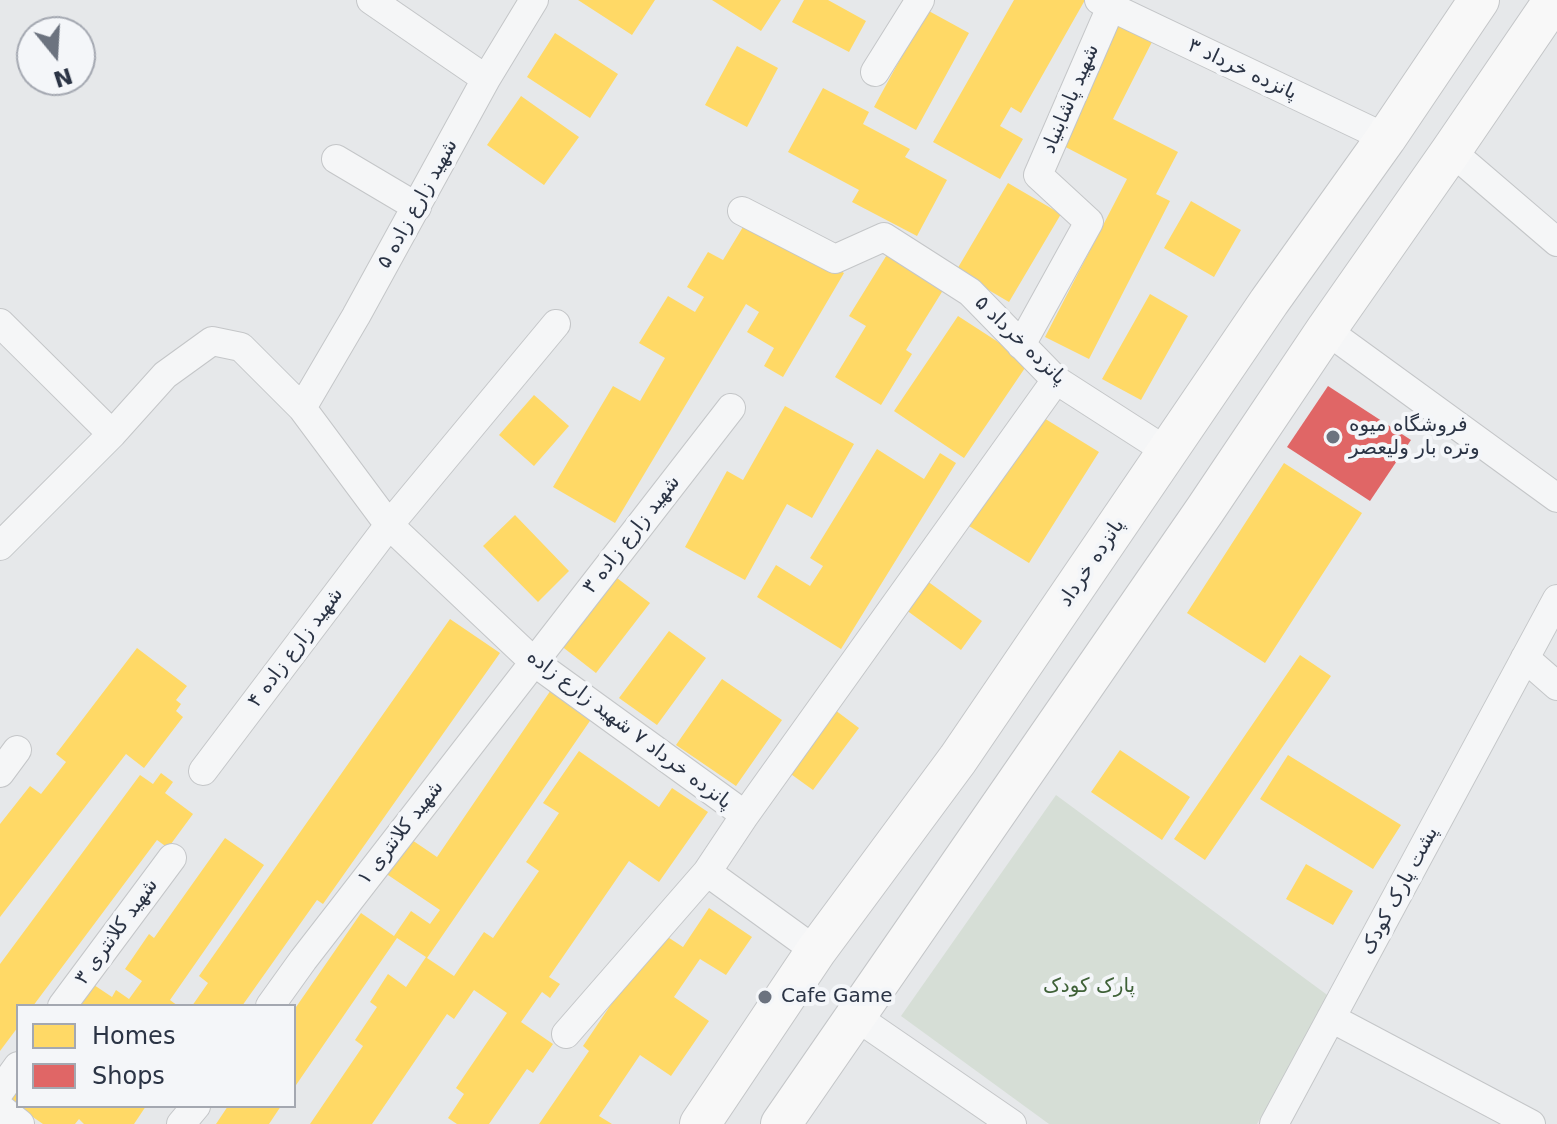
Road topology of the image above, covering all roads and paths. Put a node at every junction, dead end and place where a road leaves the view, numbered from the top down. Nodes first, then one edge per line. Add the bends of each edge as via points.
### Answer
1 (371, 0) edge
2 (534, 0) edge
3 (920, 0) edge
4 (1479, 0) edge
5 (1554, 0) edge
6 (1108, 2) edge
7 (875, 72) dead end
8 (486, 79) junction
9 (1386, 138) junction
10 (1451, 151) junction
11 (336, 159) dead end
12 (417, 207) junction
13 (742, 211) dead end
14 (1557, 242) edge
15 (0, 323) edge
16 (556, 324) dead end
17 (1326, 330) junction
18 (1021, 345) junction
19 (1056, 380) junction
20 (302, 408) junction
21 (731, 408) dead end
22 (112, 434) junction
23 (1168, 452) junction
24 (1557, 498) edge
25 (389, 525) junction
26 (0, 546) edge
27 (1557, 599) edge
28 (1525, 658) junction
29 (534, 662) junction
30 (1557, 686) edge
31 (17, 750) dead end
32 (203, 771) dead end
33 (0, 773) edge
34 (745, 815) junction
35 (172, 858) dead end
36 (707, 872) junction
37 (816, 951) junction
38 (63, 1004) edge
39 (271, 1004) edge
40 (855, 1016) junction
41 (1331, 1018) junction
42 (566, 1034) dead end
43 (16, 1069) edge
44 (0, 1091) edge
45 (0, 1108) edge
46 (194, 1108) edge
47 (20, 1124) edge
48 (181, 1124) edge
49 (700, 1124) edge
50 (781, 1124) edge
51 (1012, 1124) edge
52 (1274, 1124) edge
53 (1531, 1124) edge

1 - 8 street
2 - 8 street, شهید زارع زاده ۵
3 - 7 street
4 - 9 main road, پانزده خرداد
5 - 10 main road
6 - 9 street, پانزده خرداد ۳
6 - 18 street, شهید پاشابنیاد via 1038,175 1089,222
8 - 12 street, شهید زارع زاده ۵
9 - 23 main road, پانزده خرداد
10 - 14 street
10 - 17 main road
11 - 12 street
12 - 20 street, شهید زارع زاده ۵
13 - 18 street, پانزده خرداد ۵ via 835,259 884,237 970,292
15 - 22 street
16 - 25 street, شهید زارع زاده ۴
17 - 24 street
17 - 40 main road
18 - 19 street, پانزده خرداد ۵
19 - 23 street, پانزده خرداد ۵
19 - 34 street
20 - 22 street, پانزده خرداد ۷ شهید زارع زاده via 241,347 212,341 165,375
20 - 25 street, پانزده خرداد ۷ شهید زارع زاده
21 - 29 street, شهید زارع زاده ۳
22 - 26 street, پانزده خرداد ۷ شهید زارع زاده
23 - 37 main road, پانزده خرداد via 958,759
25 - 29 street, پانزده خرداد ۷ شهید زارع زاده
25 - 32 street, شهید زارع زاده ۴
27 - 28 street, پشت پارک کودک
28 - 30 street
28 - 41 street, پشت پارک کودک
29 - 34 street, پانزده خرداد ۷ شهید زارع زاده
29 - 39 street, شهید کلانتری ۱
31 - 33 street
34 - 36 street, پانزده خرداد ۷ شهید زارع زاده
35 - 38 street, شهید کلانتری ۳
36 - 37 street
36 - 42 street, پانزده خرداد ۷ شهید زارع زاده
37 - 49 main road, پانزده خرداد
40 - 50 main road
40 - 51 street
41 - 52 street, پشت پارک کودک
41 - 53 street
43 - 44 street
45 - 47 street
46 - 48 street

